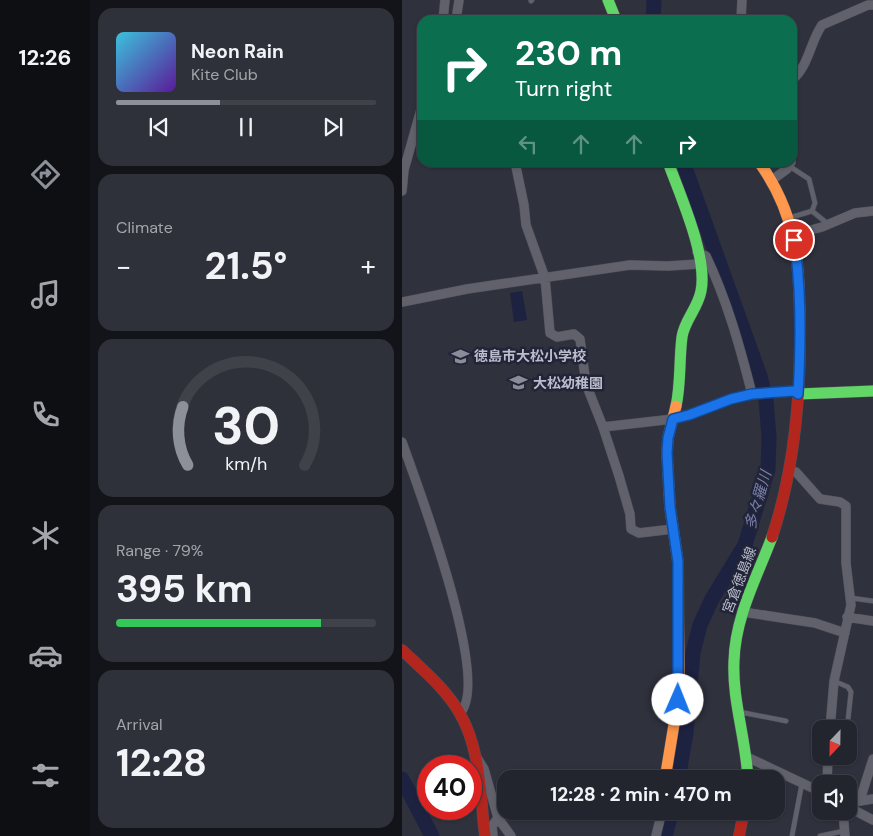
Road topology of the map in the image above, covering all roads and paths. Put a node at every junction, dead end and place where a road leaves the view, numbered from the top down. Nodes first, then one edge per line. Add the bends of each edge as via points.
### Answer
1 (445, 0) edge
2 (459, 0) edge
3 (608, 0) edge
4 (742, 0) edge
5 (869, 3) edge
6 (444, 15) edge
7 (457, 15) edge
8 (614, 15) edge
9 (741, 15) edge
10 (797, 74) edge
11 (417, 124) edge
12 (516, 167) edge
13 (670, 167) edge
14 (763, 167) edge
15 (787, 167) edge
16 (794, 167) edge
17 (772, 180) junction
18 (402, 191) edge
19 (812, 211) junction
20 (872, 211) edge
21 (788, 219) junction
22 (828, 224) junction
23 (793, 235) junction
24 (697, 252) junction
25 (700, 264) junction
26 (545, 278) junction
27 (402, 302) edge
28 (872, 391) edge
29 (754, 394) junction
30 (798, 394) junction
31 (673, 419) junction
32 (603, 427) junction
33 (402, 442) edge
34 (789, 470) junction
35 (673, 529) junction
36 (851, 598) junction
37 (872, 601) edge
38 (743, 612) junction
39 (847, 617) junction
40 (872, 621) edge
41 (845, 633) junction
42 (402, 650) edge
43 (834, 681) junction
44 (460, 713) junction
45 (739, 714) junction
46 (831, 720) edge
47 (849, 720) edge
48 (786, 722) dead end
49 (475, 755) edge
50 (747, 757) junction
51 (872, 759) edge
52 (482, 766) edge
53 (666, 770) edge
54 (748, 770) edge
55 (802, 783) junction
56 (812, 788) edge
57 (872, 799) edge
58 (860, 800) junction
59 (857, 801) edge
60 (857, 811) edge
61 (482, 812) edge
62 (497, 814) edge
63 (497, 819) edge
64 (499, 820) edge
65 (660, 820) edge
66 (742, 820) edge
67 (843, 820) edge
68 (872, 820) edge
69 (844, 834) edge
70 (485, 836) edge
71 (493, 836) edge
72 (511, 836) edge
73 (656, 836) edge
74 (739, 836) edge
75 (792, 836) edge
76 (820, 836) edge

1 - 6 street
2 - 7 street
3 - 8 street
4 - 9 street
5 - 10 street via 822,24 804,66
11 - 18 street via 404,170
12 - 26 street via 526,225
13 - 24 street
14 - 17 street, 宮倉徳島線
15 - 17 street
16 - 19 lane via 808,178 815,203
17 - 21 street, 宮倉徳島線
19 - 21 lane
19 - 22 lane
20 - 22 street via 855,213
21 - 23 street, 宮倉徳島線
22 - 23 street
23 - 30 street, 宮倉徳島線 via 799,271 801,343
24 - 25 street
24 - 29 street via 706,256 716,277
25 - 26 street via 630,265
25 - 31 street via 702,286 682,336
26 - 27 street
26 - 32 street via 550,333 557,337 574,334 580,339 586,384
28 - 30 street
29 - 30 street via 794,391
29 - 31 street
30 - 34 street, 宮倉徳島線
31 - 32 street
31 - 35 street via 667,453
32 - 35 street via 626,499 631,529 639,532
33 - 44 street via 442,556 458,621 467,683 464,709
34 - 36 street via 796,472 820,499 846,506 846,563
34 - 38 street, 宮倉徳島線 via 776,524
35 - 53 street via 678,562 679,686
36 - 37 lane
36 - 39 street
38 - 41 street via 815,623
38 - 45 street, 宮倉徳島線 via 733,656
39 - 40 street
39 - 41 street
41 - 43 street
42 - 44 street
43 - 46 street
43 - 47 lane via 848,687 851,692
44 - 49 street
45 - 48 lane
45 - 50 street, 宮倉徳島線
50 - 54 street, 宮倉徳島線
50 - 55 street
51 - 58 street
52 - 62 street
55 - 56 street
55 - 75 lane
57 - 58 street
58 - 59 street
60 - 68 street
61 - 70 street
63 - 71 street via 492,826
64 - 72 street
65 - 73 street
66 - 74 street
67 - 69 street
69 - 76 lane

